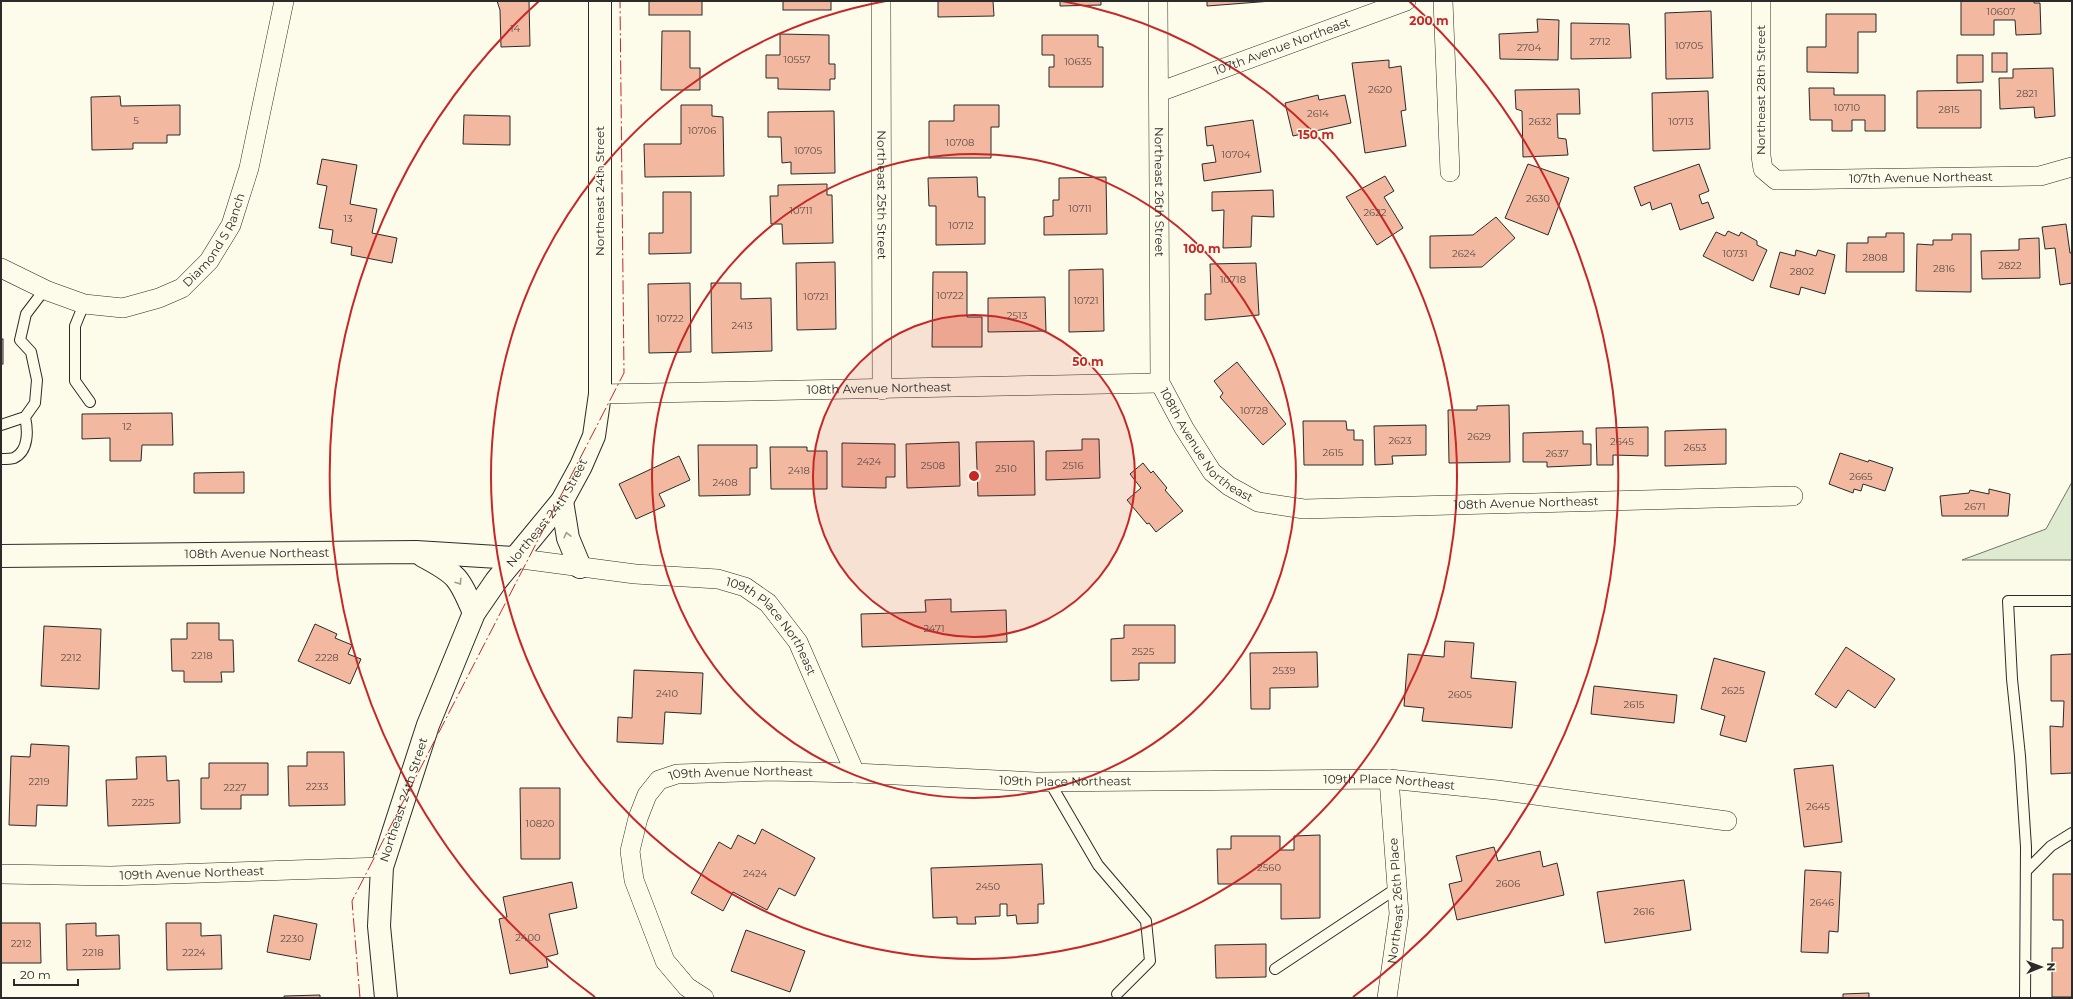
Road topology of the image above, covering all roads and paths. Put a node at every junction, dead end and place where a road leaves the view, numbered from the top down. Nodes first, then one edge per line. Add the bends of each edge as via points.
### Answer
1 (284, 1) edge
2 (600, 1) edge
3 (881, 1) edge
4 (1158, 1) edge
5 (1406, 1) edge
6 (1443, 1) edge
7 (1761, 1) edge
8 (1159, 92) junction
9 (2072, 167) edge
10 (1450, 172) dead end
11 (1770, 176) joint
12 (1, 268) edge
13 (45, 289) junction
14 (84, 304) junction
15 (1160, 383) junction
16 (882, 390) junction
17 (600, 394) junction
18 (90, 402) dead end
19 (25, 417) junction
20 (1, 425) edge
21 (1, 459) edge
22 (1793, 496) dead end
23 (562, 501) junction
24 (416, 552) junction
25 (1, 556) edge
26 (514, 558) junction
27 (580, 567) junction
28 (2072, 601) edge
29 (474, 613) junction
30 (855, 773) junction
31 (1389, 779) junction
32 (1049, 781) junction
33 (1727, 821) dead end
34 (2072, 833) edge
35 (382, 867) junction
36 (2026, 871) junction
37 (1, 874) edge
38 (1397, 888) junction
39 (1275, 969) dead end
40 (1117, 994) dead end
41 (386, 998) edge
42 (704, 998) edge
43 (1387, 998) edge
44 (2025, 998) edge

1 - 14 street, Diamond S Ranch via 249,168 231,225 209,261 182,288 159,298 123,308
2 - 17 main road, Northeast 24th Street
3 - 16 street, Northeast 25th Street
4 - 8 street, Northeast 26th Street
5 - 8 street, 107th Avenue Northeast
6 - 10 street
7 - 11 street, Northeast 28th Street via 1761,156 1763,169
8 - 15 street, Northeast 26th Street
9 - 11 street, 107th Avenue Northeast via 2040,176 1782,182
12 - 13 street, Diamond S Ranch
13 - 14 street, Diamond S Ranch
13 - 19 lane via 26,314 20,340 31,352 37,380 35,403
14 - 18 lane via 75,326 75,381
15 - 16 street, 108th Avenue Northeast
15 - 22 street, 108th Avenue Northeast via 1212,472 1229,486 1258,502 1304,509
16 - 17 street, 108th Avenue Northeast
17 - 23 main road, Northeast 24th Street via 594,436
19 - 20 lane
19 - 21 lane via 27,427 24,449 14,458
23 - 26 main road, Northeast 24th Street
27 -> 23 main road via 568,538
24 - 25 main road, 108th Avenue Northeast
24 - 26 main road, 108th Avenue Northeast
24 -> 29 main road via 457,578
26 - 27 street, 109th Place Northeast
26 - 29 main road, Northeast 24th Street
27 - 30 street, 109th Place Northeast via 635,574 718,579 745,587 768,603 798,642
28 - 36 lane via 2008,601
29 - 35 main road, Northeast 24th Street via 428,725
30 - 32 street, 109th Place Northeast
30 - 42 street, 109th Avenue Northeast via 770,771 676,774 659,780 647,795 630,851 634,880 665,961 687,987
31 - 32 street, 109th Place Northeast
31 - 33 street, 109th Place Northeast via 1497,790
31 - 38 street, Northeast 26th Place
32 - 40 lane via 1098,865 1146,921 1150,961
34 - 36 lane via 2051,846
35 - 37 street, 109th Avenue Northeast via 112,876
35 - 41 main road, Northeast 24th Street via 379,926
36 - 44 lane
38 - 39 lane
38 - 43 street, Northeast 26th Place via 1399,914

